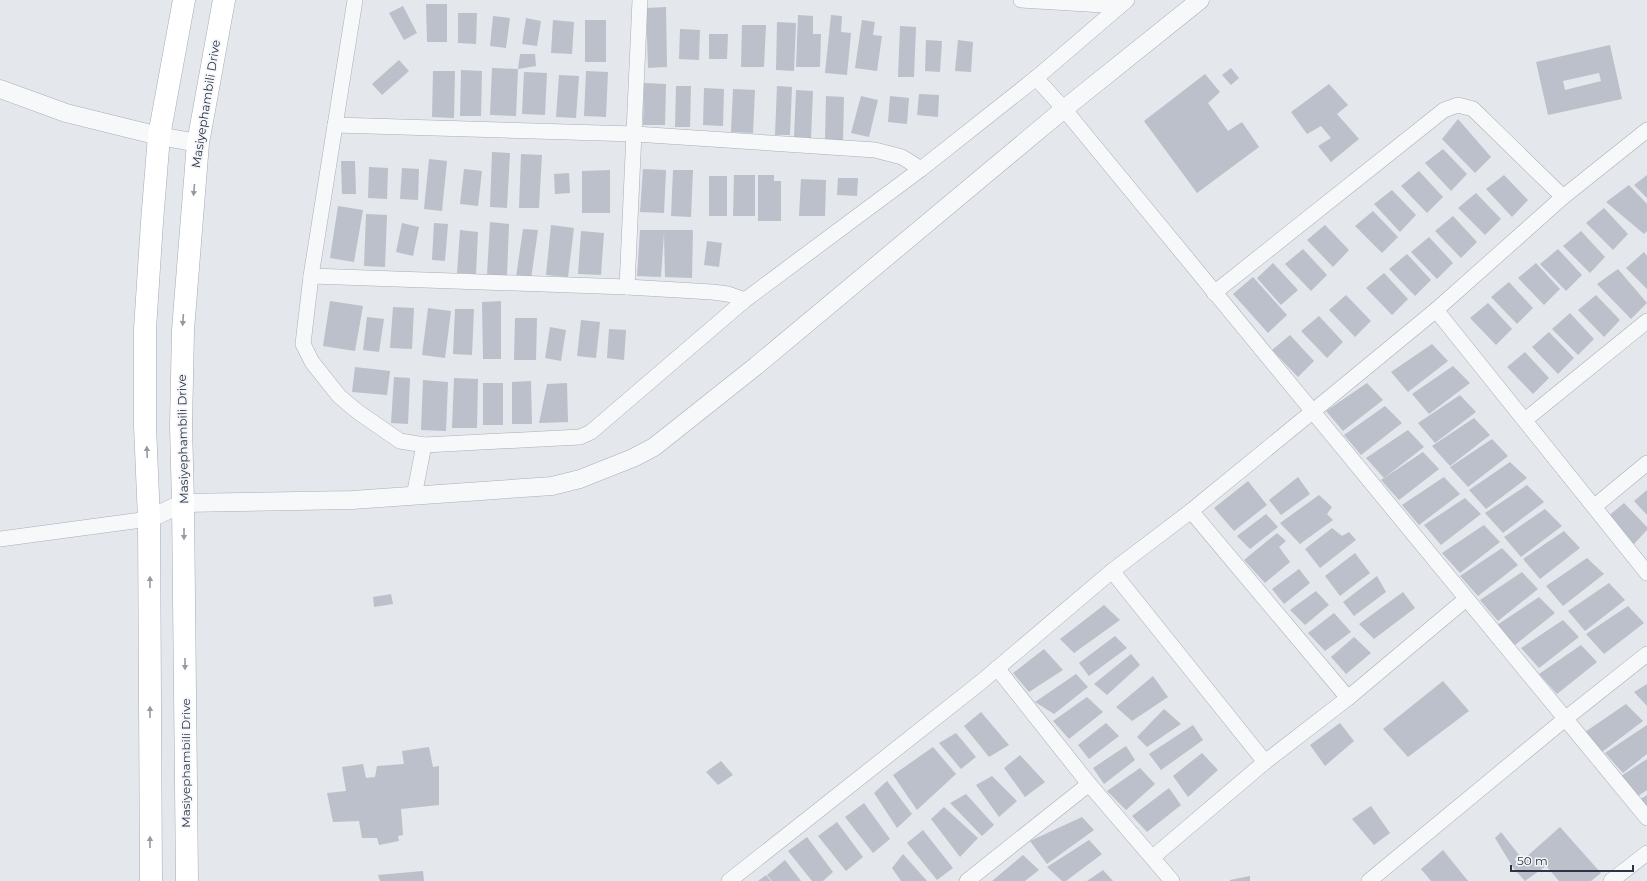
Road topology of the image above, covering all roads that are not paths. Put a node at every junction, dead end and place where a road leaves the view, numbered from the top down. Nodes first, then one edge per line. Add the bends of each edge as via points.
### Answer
1 (184, 0) edge
2 (224, 0) edge
3 (355, 0) edge
4 (640, 0) edge
5 (1021, 0) edge
6 (1200, 0) edge
7 (1088, 2) edge
8 (1123, 3) edge
9 (1036, 78) junction
10 (0, 89) edge
11 (1064, 109) junction
12 (335, 125) junction
13 (1647, 130) edge
14 (635, 134) junction
15 (159, 136) junction
16 (198, 143) junction
17 (921, 169) junction
18 (1563, 197) junction
19 (311, 276) junction
20 (628, 287) junction
21 (1214, 292) junction
22 (745, 300) junction
23 (1436, 310) junction
24 (1647, 321) edge
25 (1312, 412) junction
26 (1525, 420) junction
27 (424, 445) junction
28 (1647, 463) edge
29 (414, 496) junction
30 (183, 503) junction
31 (1595, 506) junction
32 (1191, 511) junction
33 (149, 520) junction
34 (0, 538) edge
35 (1112, 571) junction
36 (1647, 573) edge
37 (1466, 599) junction
38 (1647, 654) edge
39 (997, 668) junction
40 (1348, 698) junction
41 (1565, 719) junction
42 (1265, 762) junction
43 (1089, 784) junction
44 (1647, 818) edge
45 (1647, 853) edge
46 (1153, 857) junction
47 (975, 879) edge
48 (151, 881) edge
49 (187, 881) edge
50 (729, 881) edge
51 (1172, 881) edge
52 (1369, 881) edge
53 (1611, 881) edge

1 - 15 main road
2 - 16 main road, Masiyephambili Drive
3 - 12 street
4 - 14 street
5 - 7 street
6 - 11 street
7 - 8 street
8 - 9 street
9 - 11 street
9 - 17 street
10 - 15 street via 66,113
11 - 21 street
11 - 29 street via 756,366 654,447 580,479 552,486
12 - 14 street
12 - 19 street
13 - 18 street
14 - 17 street via 875,150 902,156
14 - 20 street
15 - 16 street
33 -> 15 main road via 145,426 145,329
16 -> 30 main road, Masiyephambili Drive via 183,330
17 - 22 street
18 - 21 street via 1473,108 1458,105 1444,110
18 - 23 street
19 - 20 street
19 - 27 street via 304,344 312,362 339,396 358,412 400,441
20 - 22 street via 712,292
21 - 25 street
22 - 27 street via 590,432 580,437
23 - 25 street
23 - 26 street
24 - 26 street
25 - 32 street
25 - 37 street
26 - 31 street
27 - 29 street
28 - 31 street
29 - 30 street via 352,500
30 - 33 street
30 -> 49 main road, Masiyephambili Drive
31 - 36 street
32 - 35 street
32 - 40 street
33 - 34 street
48 -> 33 main road
35 - 39 street
35 - 42 street
37 - 40 street
37 - 41 street
38 - 41 street
39 - 43 street
39 - 50 street
40 - 42 street
41 - 44 street
41 - 52 street
42 - 46 street
43 - 46 street
43 - 47 street
45 - 53 street
46 - 51 street

